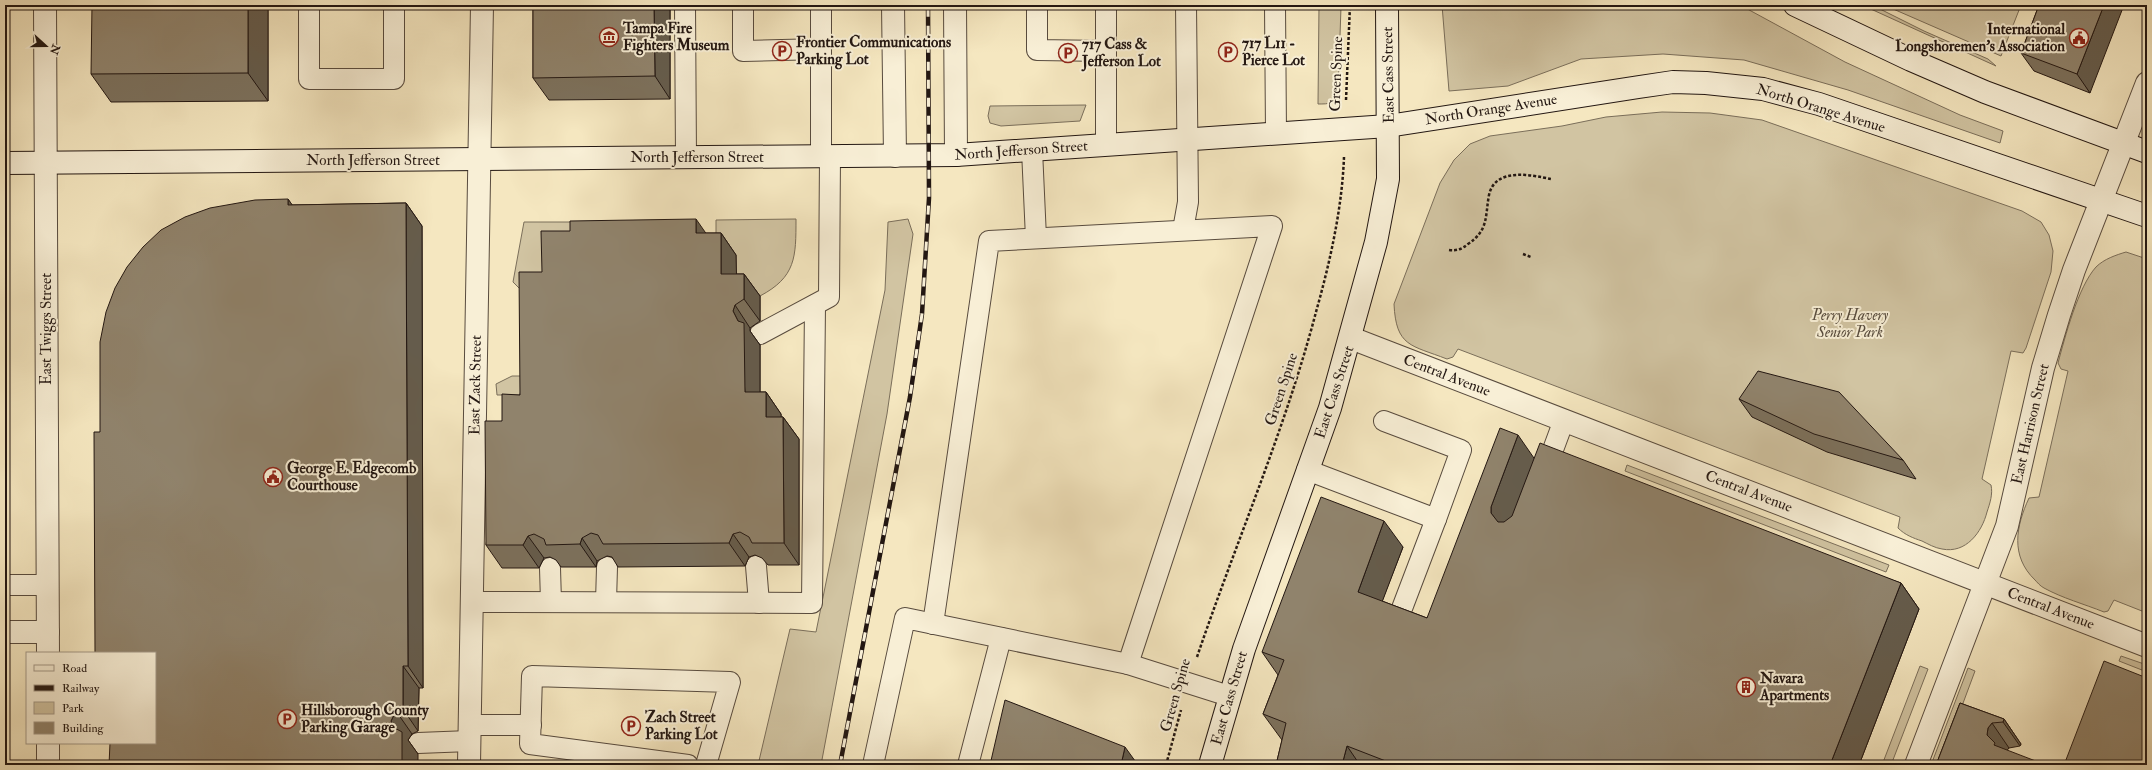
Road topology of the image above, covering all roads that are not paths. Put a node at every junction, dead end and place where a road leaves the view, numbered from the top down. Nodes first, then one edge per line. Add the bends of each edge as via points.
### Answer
1 (45, 5) edge
2 (310, 5) edge
3 (394, 5) edge
4 (482, 5) edge
5 (685, 5) edge
6 (743, 5) edge
7 (821, 5) edge
8 (893, 5) edge
9 (955, 5) edge
10 (1037, 5) edge
11 (1106, 5) edge
12 (1186, 5) edge
13 (1275, 5) edge
14 (1387, 5) edge
15 (1804, 8) edge
16 (821, 49) junction
17 (1106, 51) junction
18 (2147, 83) edge
19 (1388, 126) junction
20 (1276, 134) junction
21 (1188, 139) junction
22 (2123, 144) junction
23 (1106, 145) junction
24 (1032, 150) junction
25 (2147, 152) edge
26 (956, 155) junction
27 (826, 156) junction
28 (895, 156) junction
29 (686, 158) junction
30 (479, 159) junction
31 (46, 162) junction
32 (5, 163) edge
33 (2101, 200) junction
34 (2147, 216) edge
35 (1183, 230) junction
36 (1036, 238) junction
37 (815, 305) junction
38 (760, 334) dead end
39 (1351, 338) junction
40 (1564, 420) junction
41 (1384, 421) dead end
42 (1308, 470) junction
43 (1536, 493) edge
44 (1436, 519) junction
45 (756, 566) edge
46 (607, 567) edge
47 (550, 568) edge
48 (1985, 582) junction
49 (5, 585) edge
50 (48, 585) junction
51 (472, 602) junction
52 (551, 602) junction
53 (606, 602) junction
54 (759, 602) junction
55 (1401, 611) edge
56 (933, 624) junction
57 (5, 632) edge
58 (48, 632) junction
59 (1001, 638) junction
60 (2147, 646) edge
61 (48, 652) edge
62 (1128, 664) junction
63 (1229, 696) junction
64 (531, 725) junction
65 (470, 733) junction
66 (418, 743) dead end
67 (48, 744) edge
68 (48, 765) edge
69 (469, 765) edge
70 (688, 765) edge
71 (706, 765) edge
72 (873, 765) edge
73 (968, 765) edge
74 (1210, 765) edge
75 (1916, 765) edge

1 - 31 street, East Twiggs Street
2 - 3 lane via 309,79 394,79
4 - 30 street, East Zack Street
5 - 29 lane
6 - 16 lane via 743,51
7 - 16 lane
8 - 28 street
9 - 26 street
10 - 17 lane via 1037,50
11 - 17 lane
12 - 21 lane
13 - 20 lane
14 - 19 street, East Cass Street
15 - 22 street via 1910,60
16 - 27 lane
17 - 23 lane
18 - 22 street, East Harrison Street
19 - 20 street, North Jefferson Street
19 - 33 street, North Orange Avenue via 1673,82 1738,85 1819,104
19 - 39 street, East Cass Street via 1388,179 1376,242
20 - 21 street, North Jefferson Street
21 - 23 street, North Jefferson Street
21 - 35 lane via 1188,202
22 - 25 street
22 - 33 street, East Harrison Street
23 - 24 street, North Jefferson Street
24 - 26 street, North Jefferson Street
24 - 36 lane
26 - 28 street, North Jefferson Street
27 - 28 street, North Jefferson Street
27 - 29 street, North Jefferson Street
27 - 37 lane via 829,297
29 - 30 street, North Jefferson Street
30 - 31 street, North Jefferson Street
30 - 51 street, East Zack Street
31 - 32 street, North Jefferson Street
31 - 50 street, East Twiggs Street
33 - 34 street, North Orange Avenue
33 - 48 street, East Harrison Street via 2058,315 2043,368 2007,526
35 - 36 lane
35 - 62 lane via 1272,226
36 - 56 lane via 989,241
37 - 38 lane
37 - 54 lane via 812,603
39 - 40 street, Central Avenue
39 - 42 street, East Cass Street
40 - 43 lane
40 - 48 street, Central Avenue
41 - 44 lane via 1461,450
42 - 44 lane
42 - 63 street, East Cass Street
44 - 55 lane
45 - 54 lane
46 - 53 lane
47 - 52 lane
48 - 60 street, Central Avenue
48 - 75 street, East Harrison Street
49 - 50 lane
50 - 58 street, East Twiggs Street
51 - 52 lane
51 - 65 street, East Zack Street
52 - 53 lane
53 - 54 lane
56 - 59 lane
56 - 72 lane via 905,618
57 - 58 street
58 - 61 street, East Twiggs Street
59 - 62 lane
59 - 73 lane
62 - 63 lane
63 - 74 street, East Cass Street
64 - 65 lane
64 - 70 lane via 530,744
64 - 71 lane via 532,676 730,682
65 - 66 lane
65 - 69 street, East Zack Street
67 - 68 street

